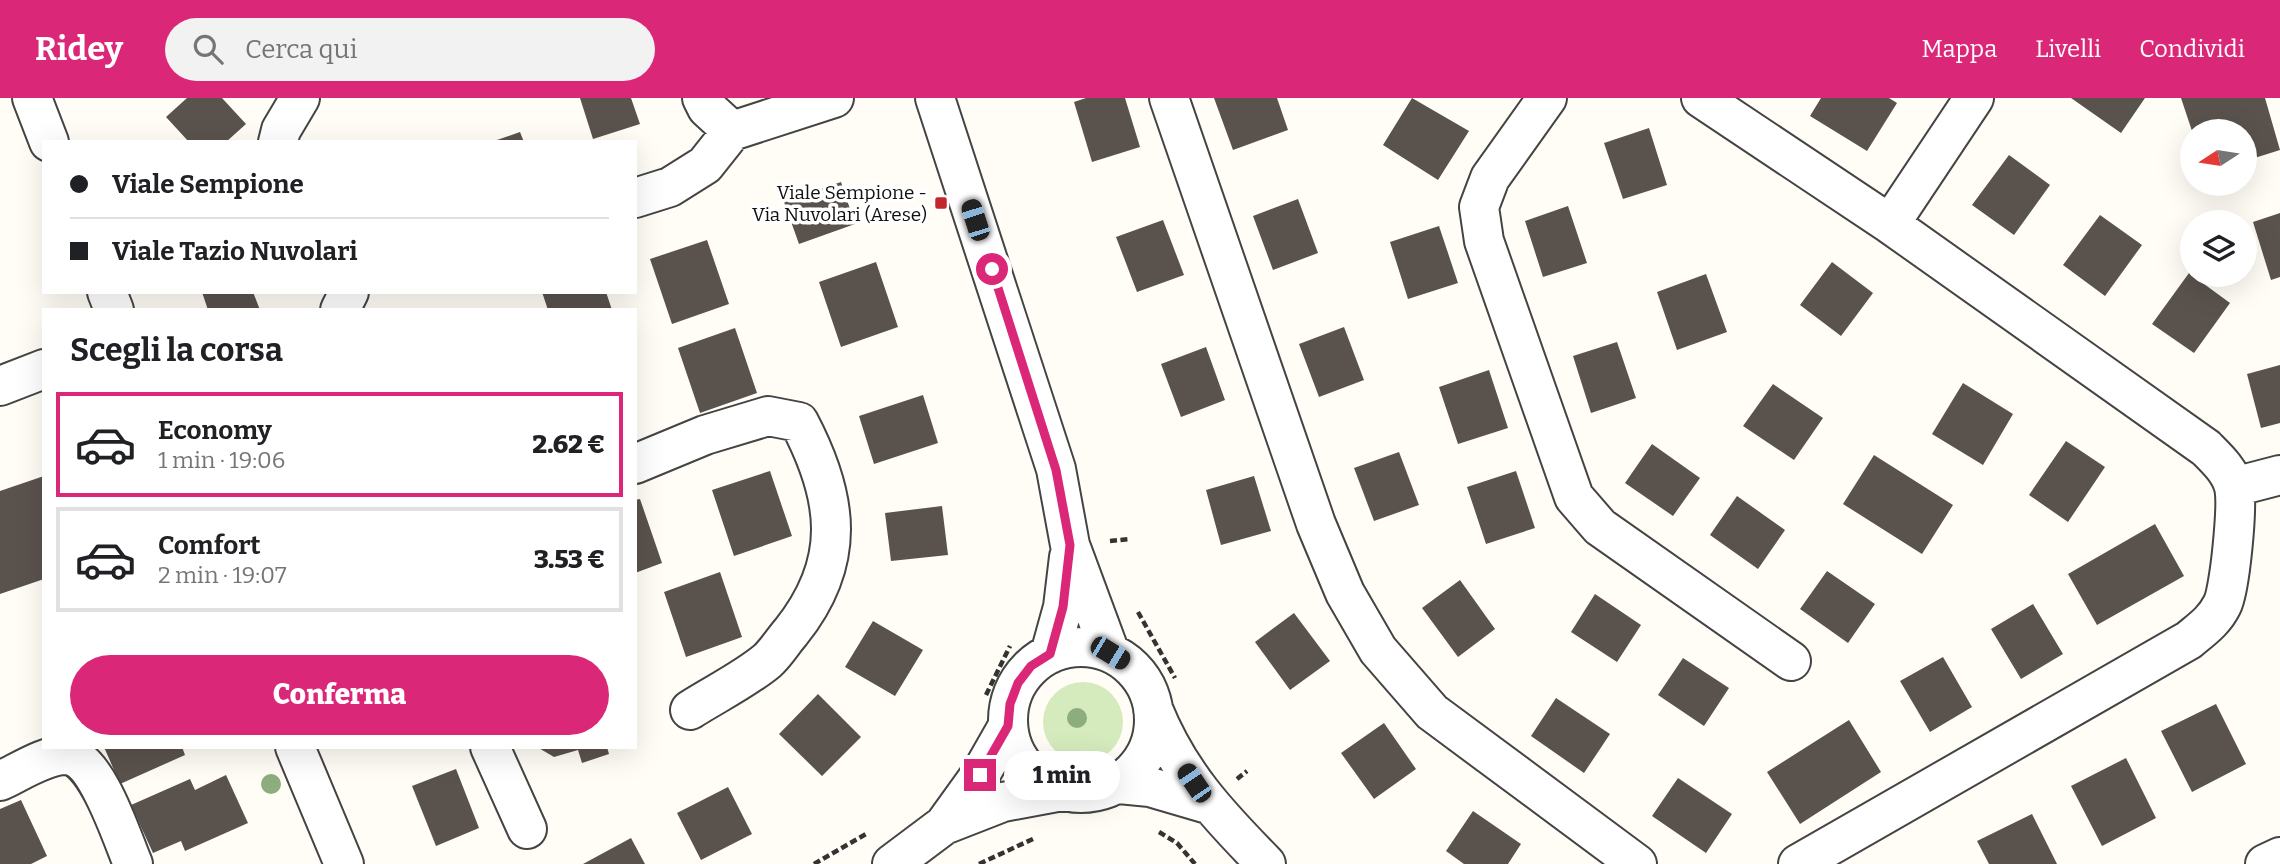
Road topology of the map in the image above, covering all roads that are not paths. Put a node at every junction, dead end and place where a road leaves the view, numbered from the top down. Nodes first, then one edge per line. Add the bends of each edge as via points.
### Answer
1 (32, 98) edge
2 (300, 98) edge
3 (702, 98) edge
4 (834, 98) edge
5 (935, 98) edge
6 (1169, 98) edge
7 (1547, 98) edge
8 (1701, 98) edge
9 (1974, 98) edge
10 (1750, 111) edge
11 (732, 131) junction
12 (48, 140) edge
13 (278, 140) edge
14 (637, 197) edge
15 (1890, 225) junction
16 (42, 370) edge
17 (0, 386) edge
18 (637, 463) edge
19 (2280, 475) edge
20 (2234, 487) junction
21 (1070, 545) junction
22 (1110, 653) junction
23 (1050, 654) junction
24 (1791, 661) dead end
25 (1153, 709) junction
26 (690, 710) dead end
27 (995, 713) junction
28 (296, 749) edge
29 (491, 749) edge
30 (0, 780) edge
31 (1119, 783) junction
32 (1062, 791) junction
33 (1208, 804) junction
34 (944, 825) junction
35 (527, 829) dead end
36 (2280, 857) edge
37 (133, 864) edge
38 (344, 864) edge
39 (892, 864) edge
40 (1266, 864) edge
41 (1637, 864) edge
42 (1798, 864) edge
43 (2265, 864) edge

1 - 12 street
2 - 13 street
3 - 11 street
4 - 11 street
5 - 21 street via 1056,470
6 - 41 street via 1316,524 1345,593 1378,650 1432,712
7 - 24 street via 1490,178 1479,207 1484,241 1574,497 1600,527
8 - 10 street
9 - 15 street
10 - 15 street
11 - 14 street via 705,165 670,187
15 - 20 street via 2206,448 2223,465
16 - 17 street
18 - 26 street via 768,416 799,422 819,460 832,515 827,567 806,612 767,660
19 - 20 street
20 - 42 street via 2224,603 2213,621 2189,640
21 - 22 street
21 - 23 street via 1063,607
22 - 23 street via 1069,648
22 - 25 street via 1139,675
23 - 27 street via 1031,666 1010,704
25 - 31 street via 1147,752
25 - 33 street via 1166,740
27 - 32 street via 1024,767 1041,782
27 - 34 street via 980,775
28 - 38 street
29 - 35 street
30 - 37 street via 57,757 76,759 94,774
31 - 32 street via 1082,794
31 - 33 street
32 - 34 street via 1003,802
33 - 40 street
34 - 39 street
36 - 43 street

